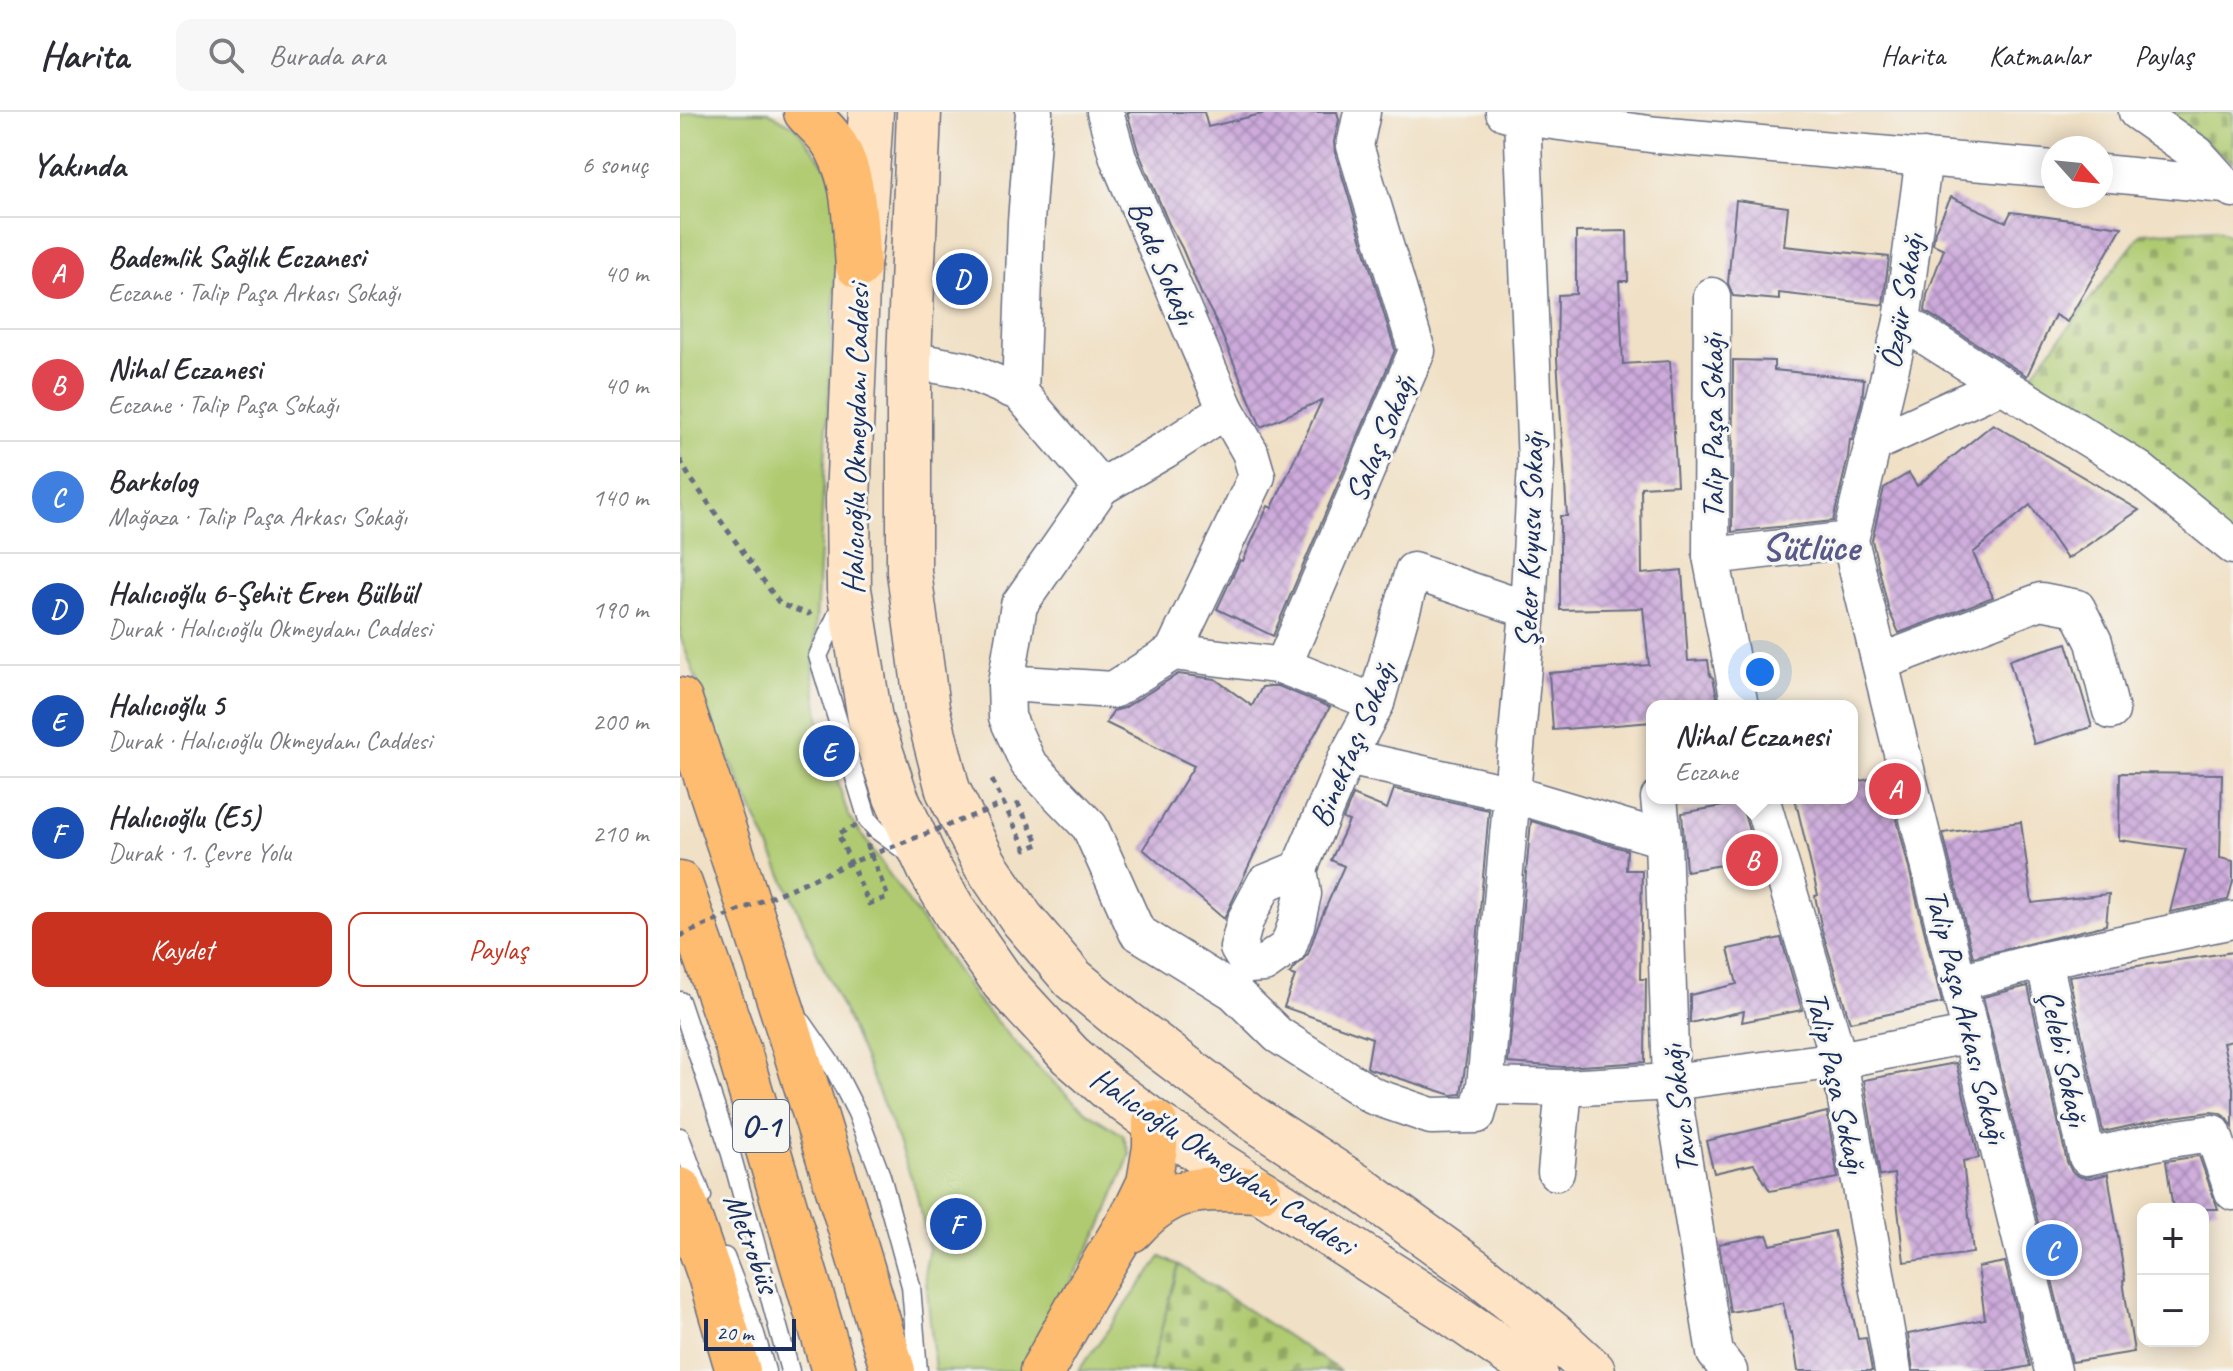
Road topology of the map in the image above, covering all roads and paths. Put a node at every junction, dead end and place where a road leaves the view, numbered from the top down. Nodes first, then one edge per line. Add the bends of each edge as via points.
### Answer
1 (806, 112) edge
2 (871, 112) edge
3 (919, 112) edge
4 (1034, 112) edge
5 (1105, 112) edge
6 (1362, 112) edge
7 (2137, 112) edge
8 (1513, 115) edge
9 (1924, 157) junction
10 (2041, 168) edge
11 (2113, 174) edge
12 (2229, 187) edge
13 (858, 266) junction
14 (1712, 296) dead end
15 (1902, 321) junction
16 (909, 360) junction
17 (2002, 385) junction
18 (1020, 393) junction
19 (1226, 410) junction
20 (1873, 444) junction
21 (680, 460) edge
22 (1101, 487) junction
23 (1850, 540) junction
24 (2233, 546) edge
25 (1711, 556) junction
26 (849, 589) junction
27 (1528, 610) junction
28 (1173, 652) junction
29 (1881, 662) junction
30 (1283, 666) junction
31 (1006, 683) junction
32 (680, 700) edge
33 (1739, 700) edge
34 (1376, 703) junction
35 (2111, 711) dead end
36 (1347, 757) junction
37 (992, 780) dead end
38 (1512, 794) junction
39 (1013, 795) dead end
40 (1003, 804) junction
41 (1660, 804) edge
42 (1763, 804) edge
43 (1663, 839) junction
44 (868, 847) dead end
45 (850, 863) junction
46 (680, 884) edge
47 (2233, 920) edge
48 (680, 936) edge
49 (2044, 960) junction
50 (1959, 980) junction
51 (775, 989) junction
52 (680, 1001) edge
53 (1124, 1021) junction
54 (1972, 1034) junction
55 (1278, 1035) junction
56 (1839, 1060) junction
57 (1671, 1082) junction
58 (1485, 1086) junction
59 (1564, 1088) junction
60 (1155, 1123) junction
61 (680, 1137) edge
62 (1556, 1172) dead end
63 (1259, 1190) junction
64 (2233, 1192) edge
65 (693, 1199) edge
66 (717, 1236) dead end
67 (1112, 1248) junction
68 (738, 1371) edge
69 (766, 1371) edge
70 (790, 1371) edge
71 (834, 1371) edge
72 (893, 1371) edge
73 (918, 1371) edge
74 (1042, 1371) edge
75 (1535, 1371) edge
76 (1593, 1371) edge
77 (1729, 1371) edge
78 (1893, 1371) edge
79 (2053, 1371) edge

1 - 13 highway via 832,140 846,168
2 - 13 main road, Halıcıoğlu Okmeydanı Caddesi
3 - 16 main road, Halıcıoğlu Okmeydanı Caddesi
4 - 18 street
5 - 19 street, Bade Sokağı via 1118,158
6 - 30 street, Salaş Sokağı via 1355,146 1417,351
7 - 12 street via 2197,154
8 - 9 street via 1657,135
8 - 27 street, Şeker Kuyusu Sokağı via 1536,464
9 - 10 street
9 - 15 street, Özgür Sokağı
11 - 12 street
13 - 26 main road, Halıcıoğlu Okmeydanı Caddesi via 848,468
14 - 25 street, Talip Paşa Sokağı
15 - 17 street
15 - 20 street, Özgür Sokağı
16 - 18 street via 965,370
16 - 53 main road, Halıcıoğlu Okmeydanı Caddesi via 909,572 927,708 948,790 985,864 1022,919 1073,979
17 - 20 street
17 - 24 street via 2138,469
18 - 22 street
19 - 22 street
19 - 28 street, Bade Sokağı via 1257,476
20 - 23 street, Talip Paşa Arkası Sokağı
21 - 26 path via 780,604 808,614
22 - 31 street via 1019,605
23 - 25 street
23 - 29 street, Talip Paşa Arkası Sokağı
25 - 33 street, Talip Paşa Sokağı
26 - 60 main road, Halıcıoğlu Okmeydanı Caddesi via 870,719 896,797 930,870 1004,983 1070,1055
27 - 34 street, Binektaşı Sokağı via 1413,571
27 - 38 street, Şeker Kuyusu Sokağı
28 - 30 street
28 - 31 street via 1113,690
29 - 35 street via 2041,601 2077,608 2094,642
29 - 50 street, Talip Paşa Arkası Sokağı
30 - 34 street
31 - 55 street via 1007,717 1028,763 1090,827 1137,932 1234,992
32 - 51 highway
34 - 36 street, Binektaşı Sokağı
36 - 38 street
36 - 55 street, Binektaşı Sokağı via 1299,869 1303,894 1288,947 1264,964
37 - 40 path
38 - 43 street
38 - 58 street, Şeker Kuyusu Sokağı
39 - 40 path via 1039,844 1026,849
40 - 45 path, bridge
41 - 43 street, Tavcı Sokağı
42 - 56 street, Talip Paşa Sokağı
43 - 57 street, Tavcı Sokağı
44 - 45 path via 888,897 869,904
45 - 48 path, bridge
46 - 71 highway, O-1 via 739,1052
47 - 49 street
49 - 50 street
49 - 64 street, Çelebi Sokağı via 2087,1157 2213,1133
50 - 54 street, Talip Paşa Arkası Sokağı
51 - 72 highway
51 - 73 lane via 834,1068 871,1150 911,1286
52 - 70 lane, Metrobüs via 731,1154
53 - 60 main road
53 - 76 main road, Halıcıoğlu Okmeydanı Caddesi via 1254,1119 1479,1274
54 - 56 street
54 - 79 street, Talip Paşa Arkası Sokağı
55 - 58 street via 1373,1096 1431,1116 1477,1115
56 - 57 street
56 - 78 street, Talip Paşa Sokağı
57 - 59 street
57 - 77 street, Tavcı Sokağı via 1715,1353
58 - 59 street
59 - 62 street
60 - 63 main road, Halıcıoğlu Okmeydanı Caddesi
60 - 67 highway via 1149,1183
61 - 65 lane, Metrobüs
63 - 67 highway via 1221,1189 1172,1197
63 - 75 main road, Halıcıoğlu Okmeydanı Caddesi
65 - 68 highway
66 - 69 lane, Metrobüs
67 - 74 highway

